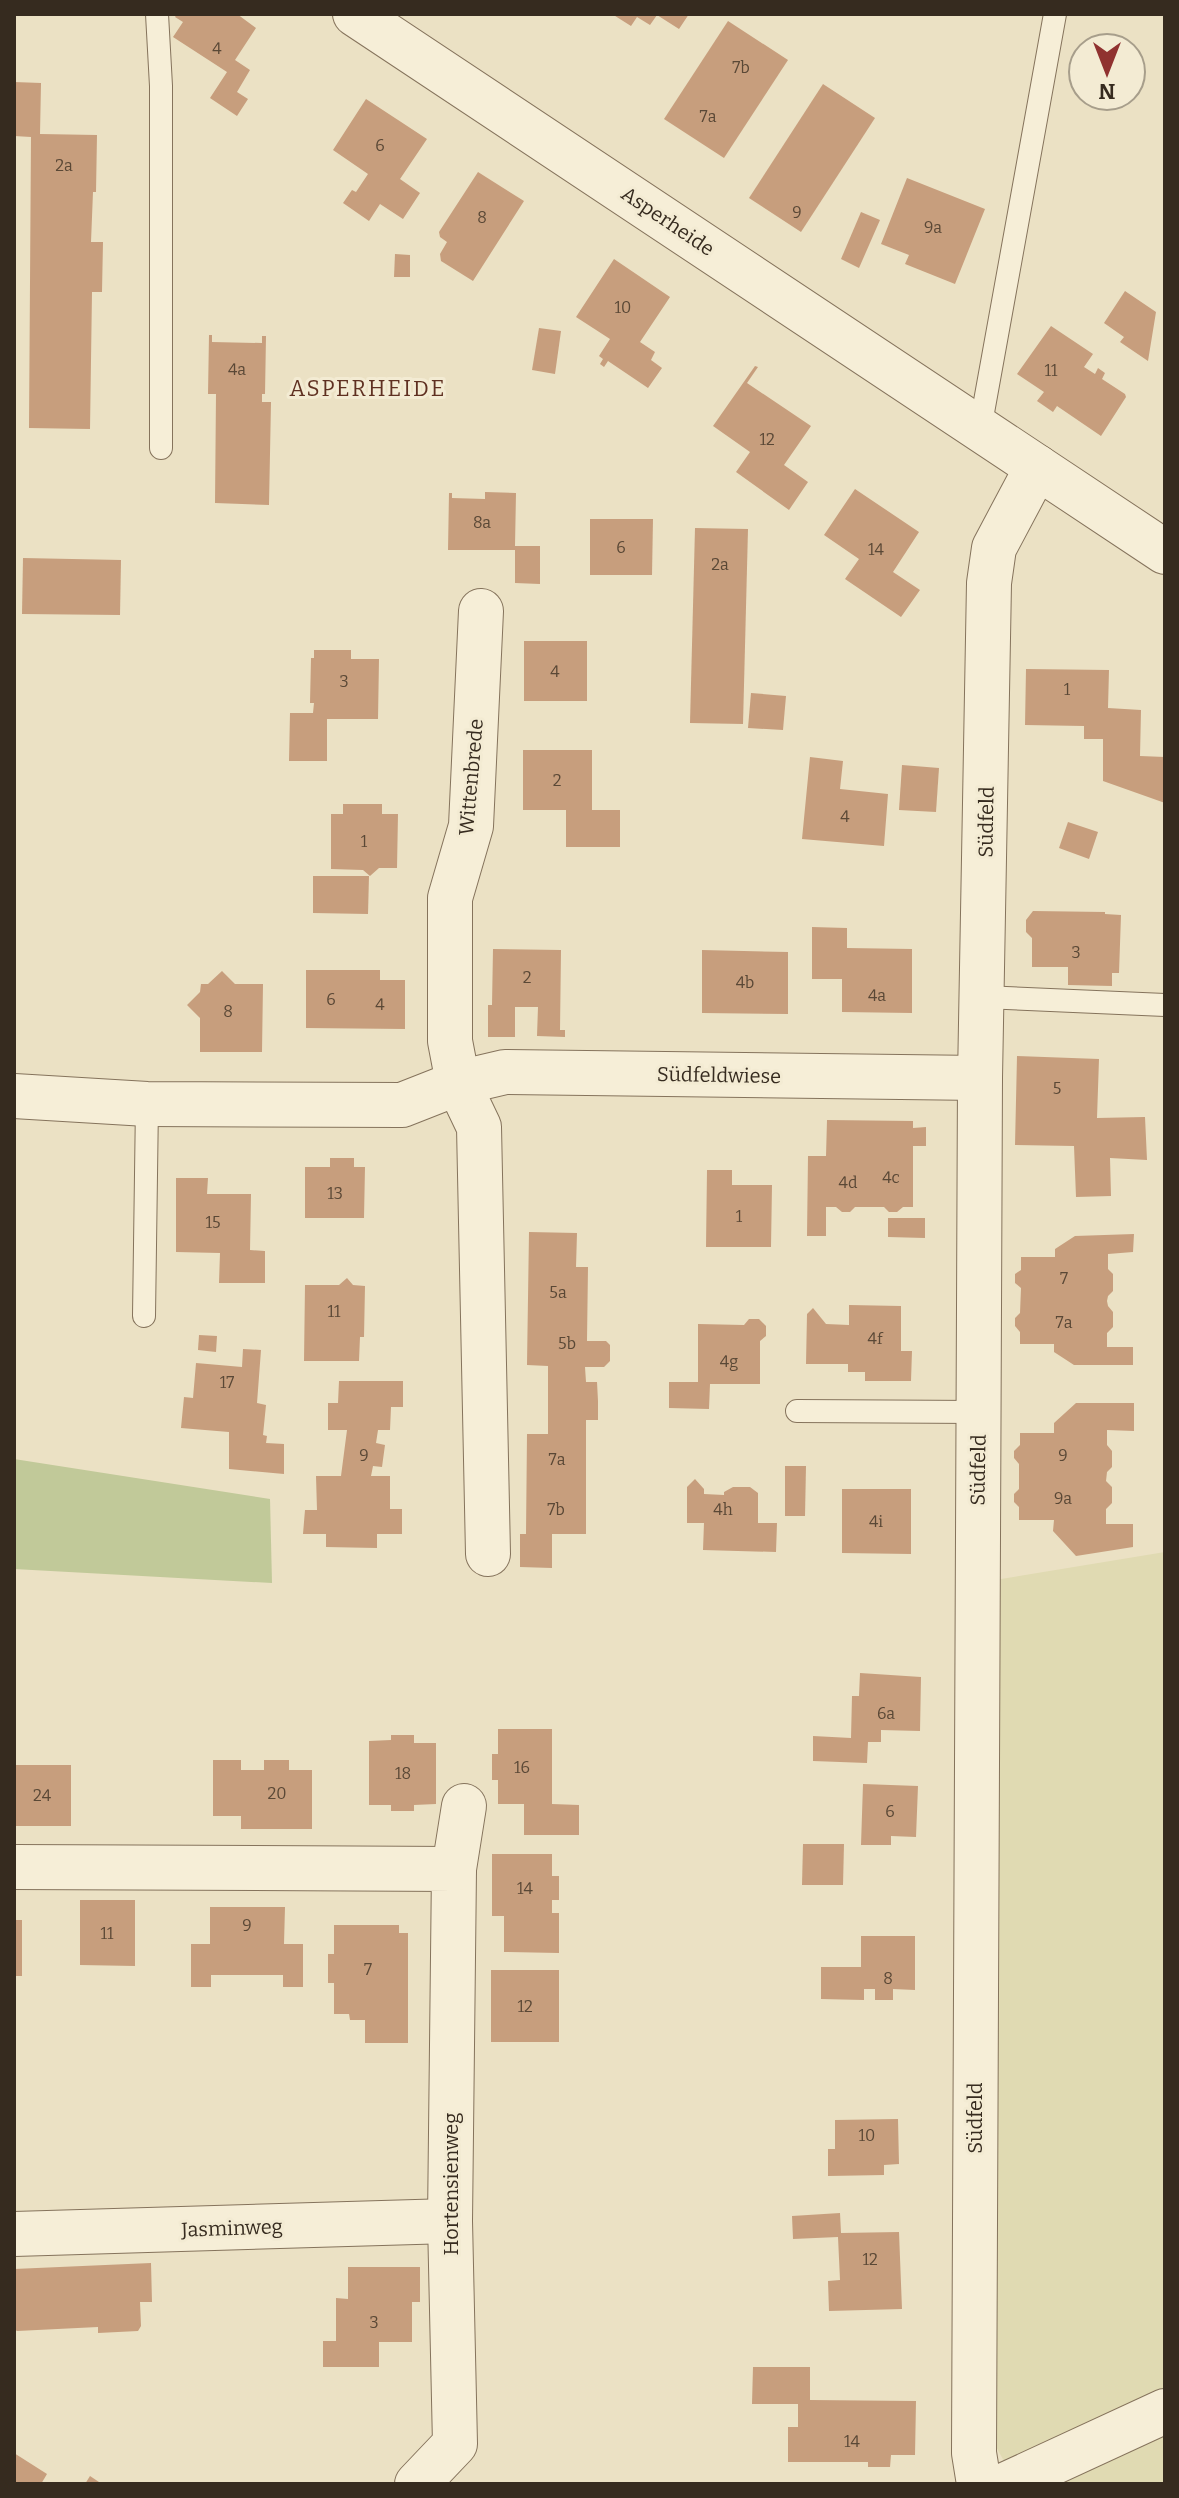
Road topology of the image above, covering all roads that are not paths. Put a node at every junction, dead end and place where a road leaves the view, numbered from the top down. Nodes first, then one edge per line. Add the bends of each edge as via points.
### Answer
1 (157, 14) edge
2 (355, 14) edge
3 (1055, 14) edge
4 (980, 429) junction
5 (161, 448) dead end
6 (1037, 467) junction
7 (1165, 552) edge
8 (481, 611) dead end
9 (983, 997) junction
10 (1165, 1005) edge
11 (980, 1078) junction
12 (458, 1083) junction
13 (14, 1096) edge
14 (147, 1104) junction
15 (144, 1316) dead end
16 (797, 1411) dead end
17 (978, 1412) junction
18 (488, 1554) dead end
19 (464, 1806) dead end
20 (14, 1867) edge
21 (454, 1869) junction
22 (450, 2221) junction
23 (14, 2234) edge
24 (1165, 2411) edge
25 (417, 2484) edge
26 (979, 2484) edge
27 (1007, 2484) edge

1 - 5 lane
2 - 4 street, Asperheide
3 - 4 lane
4 - 6 street, Asperheide
6 - 7 street, Asperheide
6 - 9 street, Südfeld via 994,548 989,583
8 - 12 street, Wittenbrede via 471,826 450,898 450,1041
9 - 10 lane
9 - 11 street, Südfeld
11 - 12 street, Südfeldwiese via 505,1072
11 - 17 street, Südfeld
12 - 14 street, Südfeldwiese via 402,1105
12 - 18 street via 479,1127
13 - 14 street, Südfeldwiese
14 - 15 lane
16 - 17 lane
17 - 26 street, Südfeld via 974,2453
19 - 21 street, Hortensienweg
20 - 21 street
21 - 22 street, Hortensienweg
22 - 23 street, Jasminweg
22 - 25 street, Hortensienweg via 455,2444
24 - 27 street

